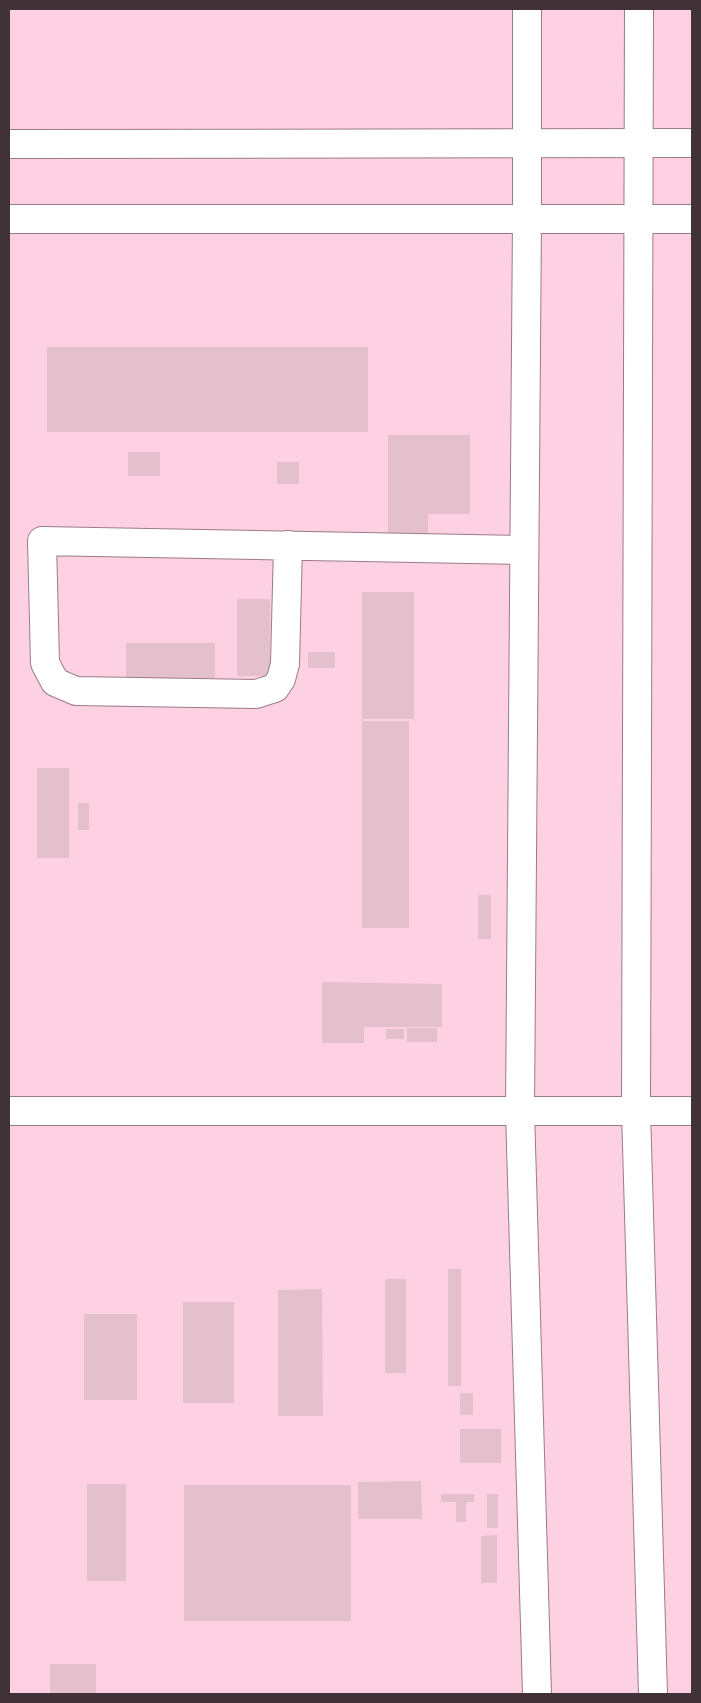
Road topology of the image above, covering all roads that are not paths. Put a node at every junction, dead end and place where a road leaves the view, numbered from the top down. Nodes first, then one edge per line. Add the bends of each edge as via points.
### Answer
1 (527, 9) edge
2 (639, 9) edge
3 (692, 143) edge
4 (9, 144) edge
5 (527, 144) junction
6 (638, 144) junction
7 (9, 219) edge
8 (527, 219) junction
9 (639, 219) junction
10 (692, 219) edge
11 (288, 545) junction
12 (524, 550) junction
13 (9, 1111) edge
14 (520, 1111) junction
15 (636, 1111) junction
16 (692, 1111) edge
17 (537, 1694) edge
18 (653, 1694) edge

1 - 5 lane
2 - 6 lane
3 - 6 lane
4 - 5 lane
5 - 6 lane
5 - 8 lane
6 - 9 lane
7 - 8 lane
8 - 9 lane
8 - 12 lane
9 - 10 lane
9 - 15 lane
11 - 11 lane via 42,541 45,663 55,682 76,691 256,694 275,688 285,664
11 - 12 lane
12 - 14 lane
13 - 14 lane
14 - 15 lane
14 - 17 lane
15 - 16 lane
15 - 18 lane

